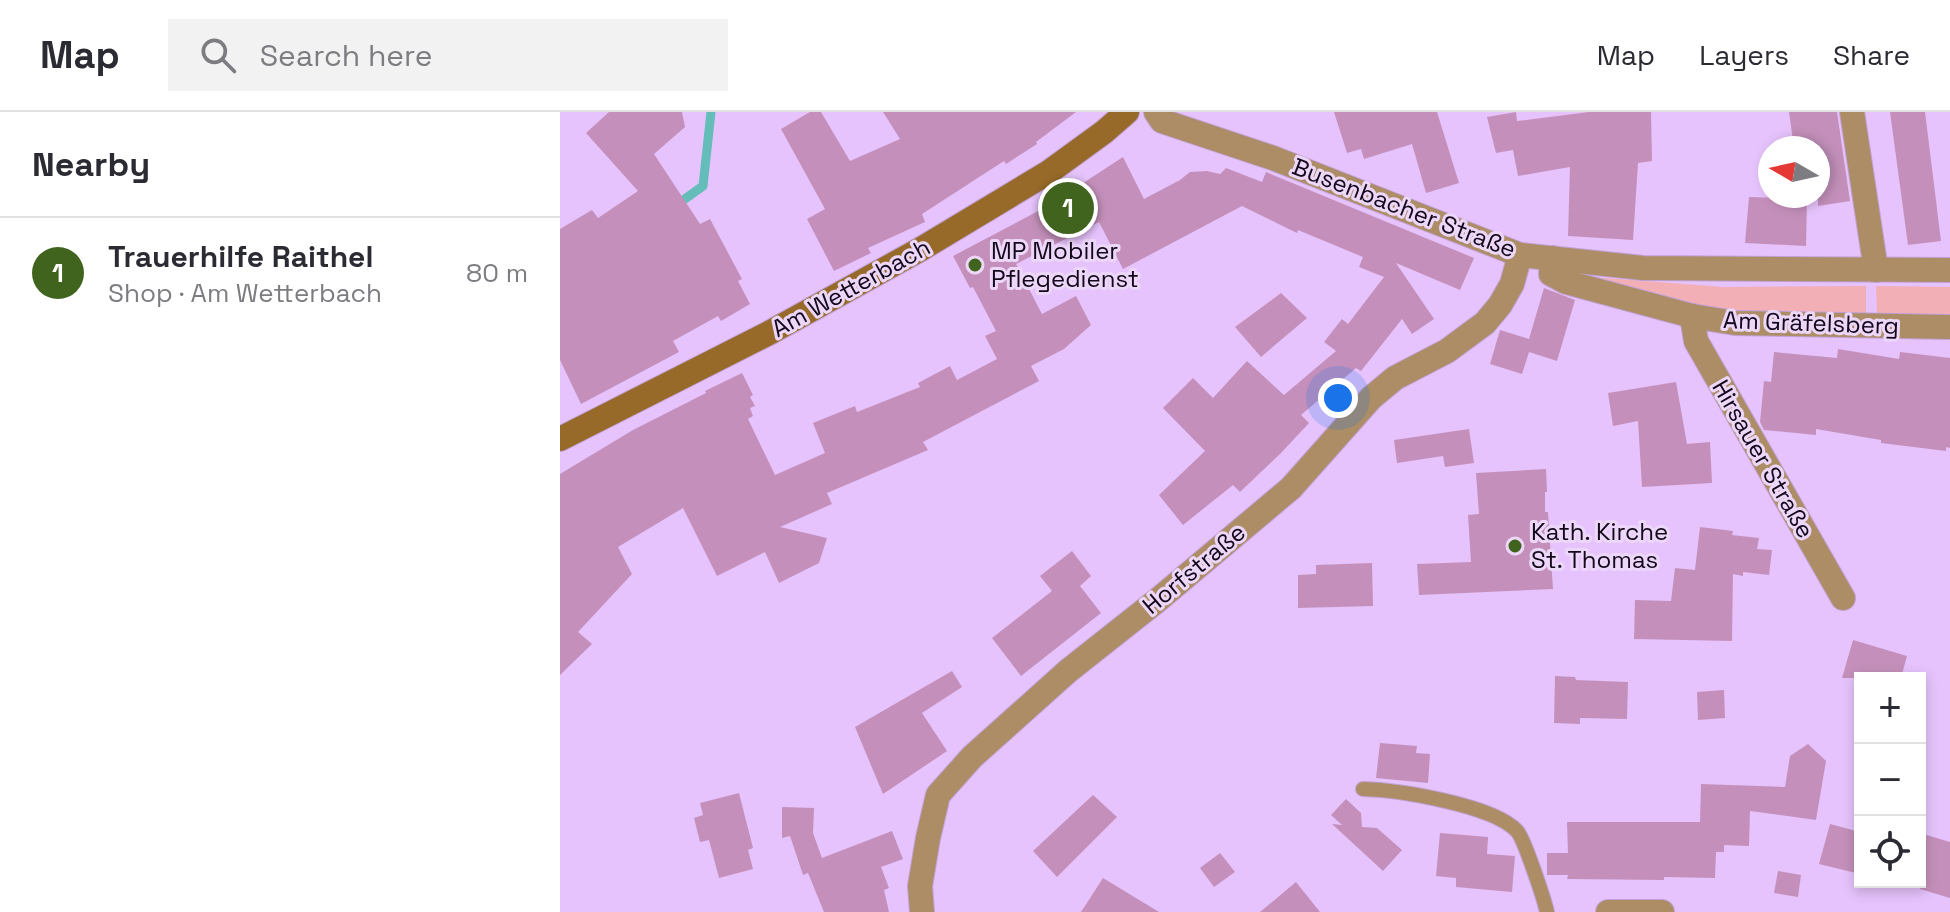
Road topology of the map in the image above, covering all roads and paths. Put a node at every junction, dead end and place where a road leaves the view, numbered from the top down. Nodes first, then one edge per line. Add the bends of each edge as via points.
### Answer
1 (1127, 112) edge
2 (1156, 112) edge
3 (1852, 112) edge
4 (1520, 255) junction
5 (1552, 258) junction
6 (1876, 270) junction
7 (1950, 270) edge
8 (1692, 316) junction
9 (1950, 327) edge
10 (560, 439) edge
11 (1843, 598) dead end
12 (1363, 789) dead end
13 (922, 912) edge
14 (1547, 912) edge
15 (1608, 912) edge
16 (1662, 912) edge

1 - 10 main road, Am Wetterbach via 1049,172 908,257
2 - 4 street, Busenbacher Straße via 1162,121 1273,158
3 - 6 street
4 - 5 street, Busenbacher Straße
4 - 13 street, Horfstraße via 1512,284 1485,323 1371,398 1291,488 972,757 938,795 920,886
5 - 6 street, Busenbacher Straße via 1643,268
5 - 8 street, Am Gräfelsberg via 1551,274 1566,282
6 - 7 street, Busenbacher Straße
8 - 9 street, Am Gräfelsberg via 1735,323
8 - 11 street, Hirsauer Straße via 1696,341
12 - 14 lane via 1433,797 1496,817 1518,832
15 - 16 street

